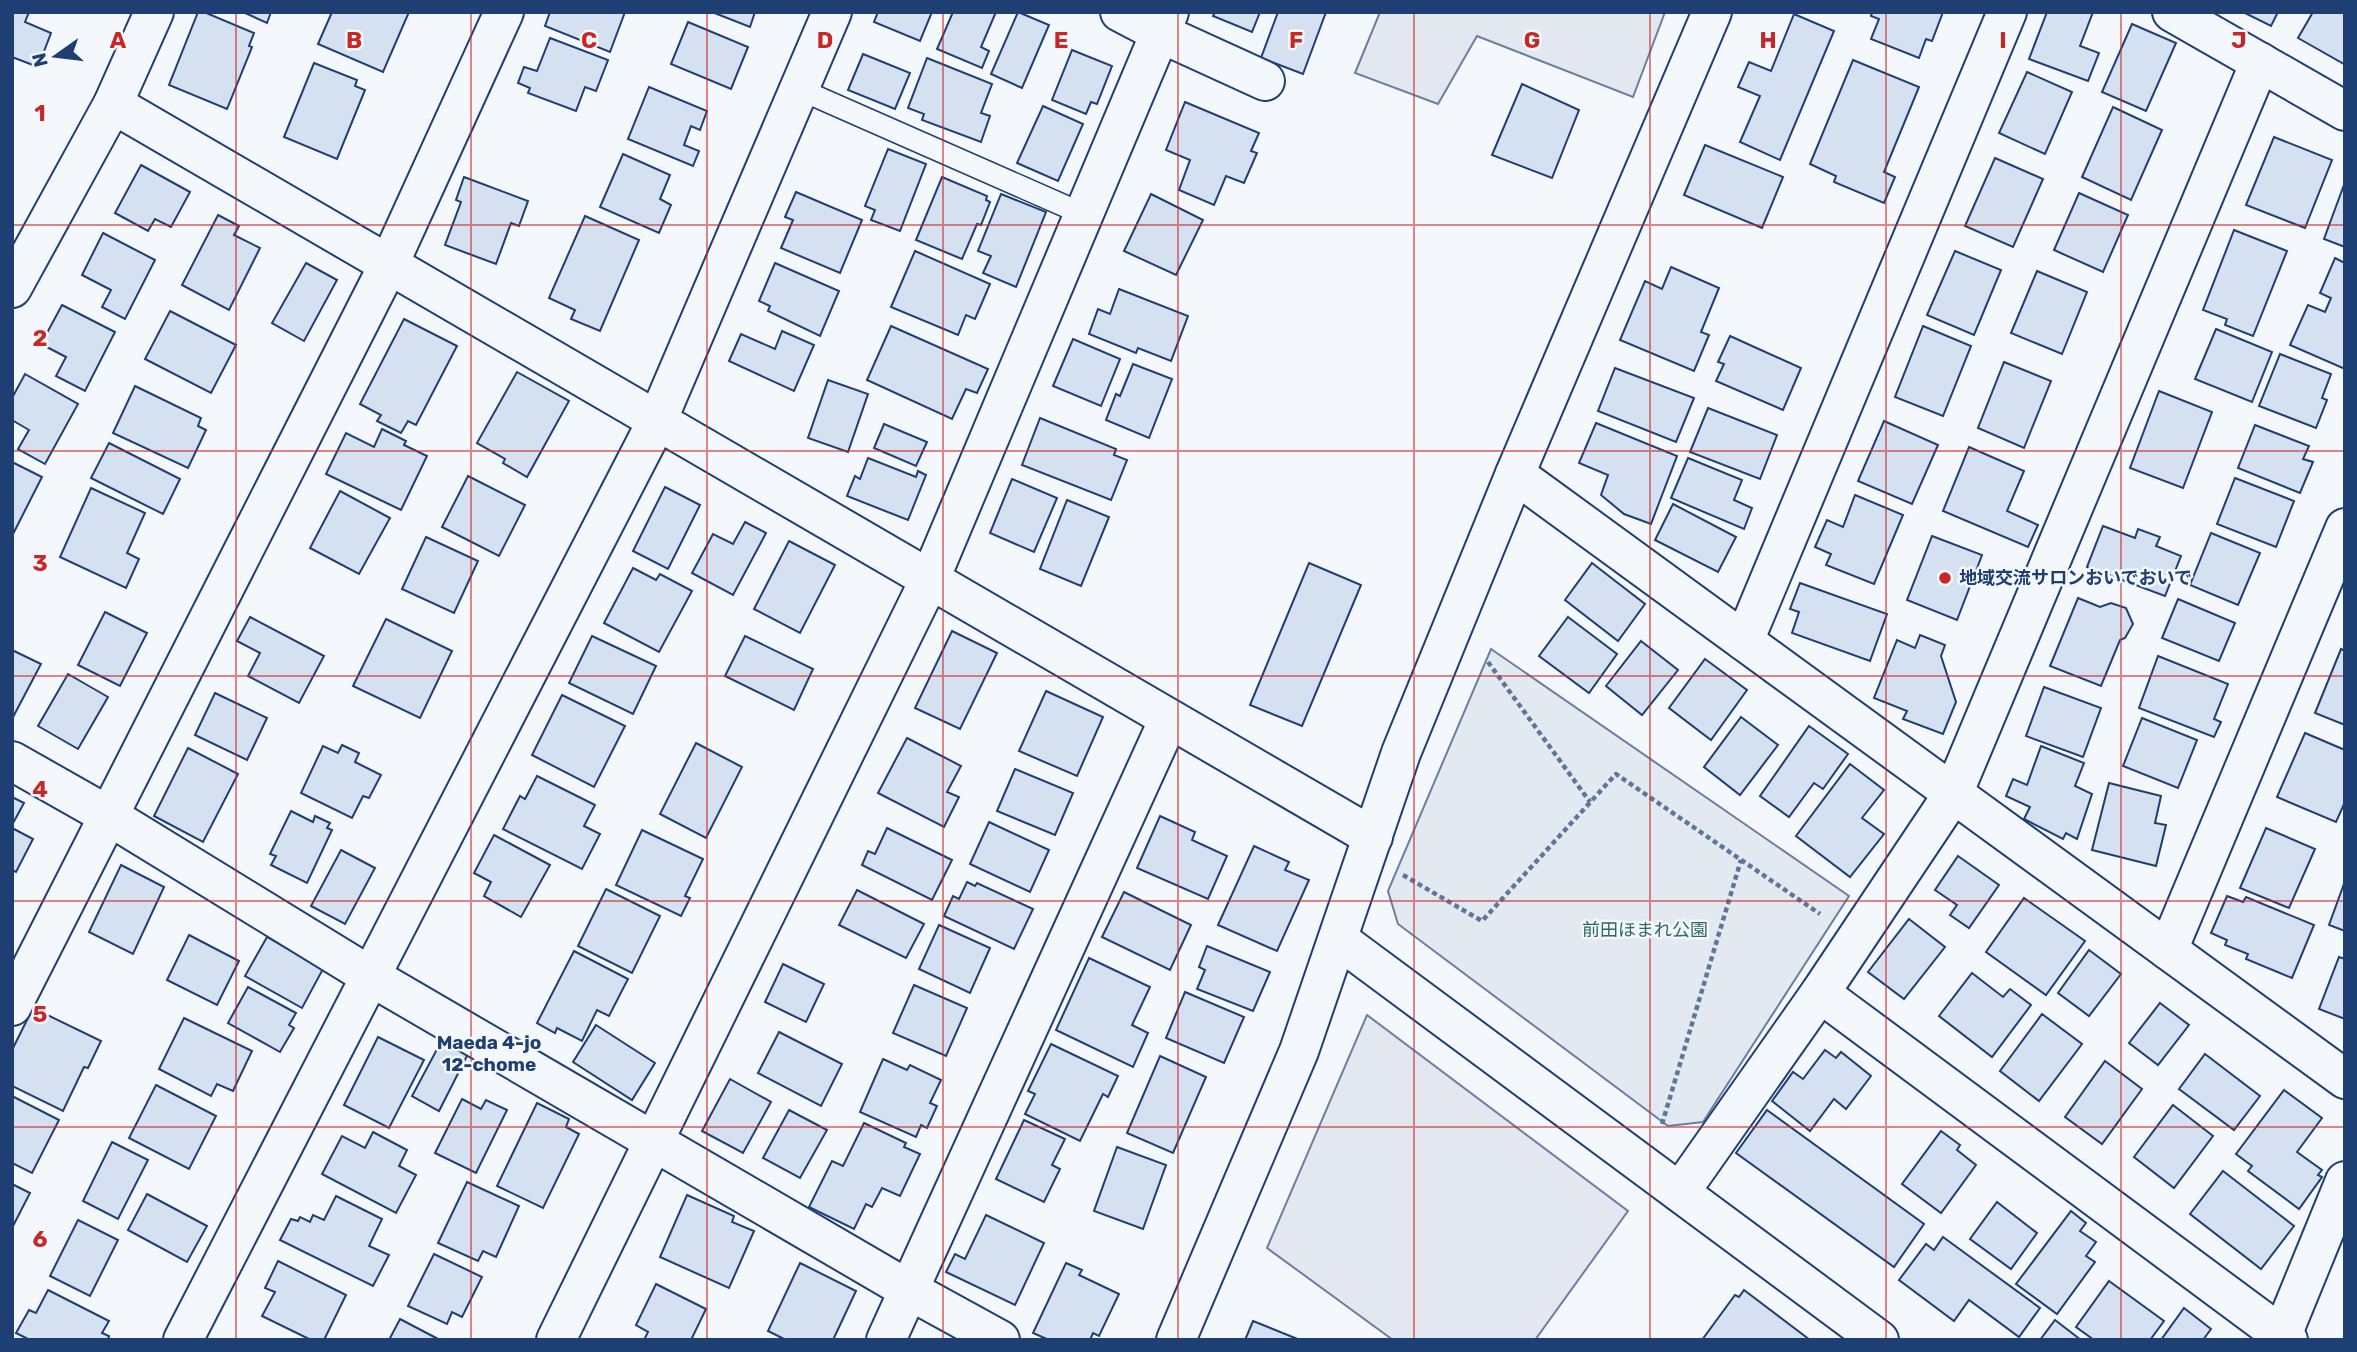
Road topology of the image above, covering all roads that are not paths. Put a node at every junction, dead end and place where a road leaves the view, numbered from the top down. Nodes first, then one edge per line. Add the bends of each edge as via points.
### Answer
1 (153, 12) edge
2 (504, 12) edge
3 (832, 12) edge
4 (1120, 12) edge
5 (1712, 12) edge
6 (2007, 12) edge
7 (2172, 12) edge
8 (1164, 23) edge
9 (2260, 62) junction
10 (1265, 81) dead end
11 (799, 89) junction
12 (113, 104) junction
13 (2345, 111) edge
14 (1083, 214) junction
15 (389, 264) junction
16 (15, 278) edge
17 (657, 421) junction
18 (1515, 474) junction
19 (2345, 528) edge
20 (930, 579) junction
21 (1744, 641) junction
22 (1169, 719) junction
23 (12, 761) edge
24 (1954, 794) junction
25 (108, 816) junction
26 (1373, 837) junction
27 (1338, 939) junction
28 (2168, 950) junction
29 (370, 976) junction
30 (1820, 993) junction
31 (12, 1006) edge
32 (2345, 1079) edge
33 (654, 1141) junction
34 (2345, 1181) edge
35 (1680, 1192) junction
36 (909, 1290) junction
37 (2283, 1338) edge
38 (183, 1340) edge
39 (556, 1340) edge
40 (886, 1340) edge
41 (1000, 1340) edge
42 (1176, 1340) edge
43 (1879, 1340) edge

1 - 12 street
2 - 15 street
3 - 11 street
4 - 8 street
5 - 18 street
6 - 21 street
7 - 9 street
8 - 10 street
8 - 14 street
9 - 13 street
9 - 24 street
11 - 14 lane
11 - 17 street
12 - 15 street
12 - 16 street
14 - 20 street
15 - 17 street
15 - 25 street
17 - 20 street
17 - 29 street
18 - 21 street
18 - 26 street via 1401,753
19 - 28 street
20 - 22 street
20 - 33 street
21 - 24 street
22 - 26 street
22 - 36 street
23 - 25 street
24 - 28 street
24 - 30 street
25 - 29 street
25 - 31 street
26 - 27 street
27 - 35 street
27 - 42 street via 1299,1051
28 - 32 street
29 - 33 street
29 - 38 street
30 - 35 street
30 - 37 street
33 - 36 street
33 - 39 street
34 - 37 street
35 - 43 street
36 - 40 street
36 - 41 street

